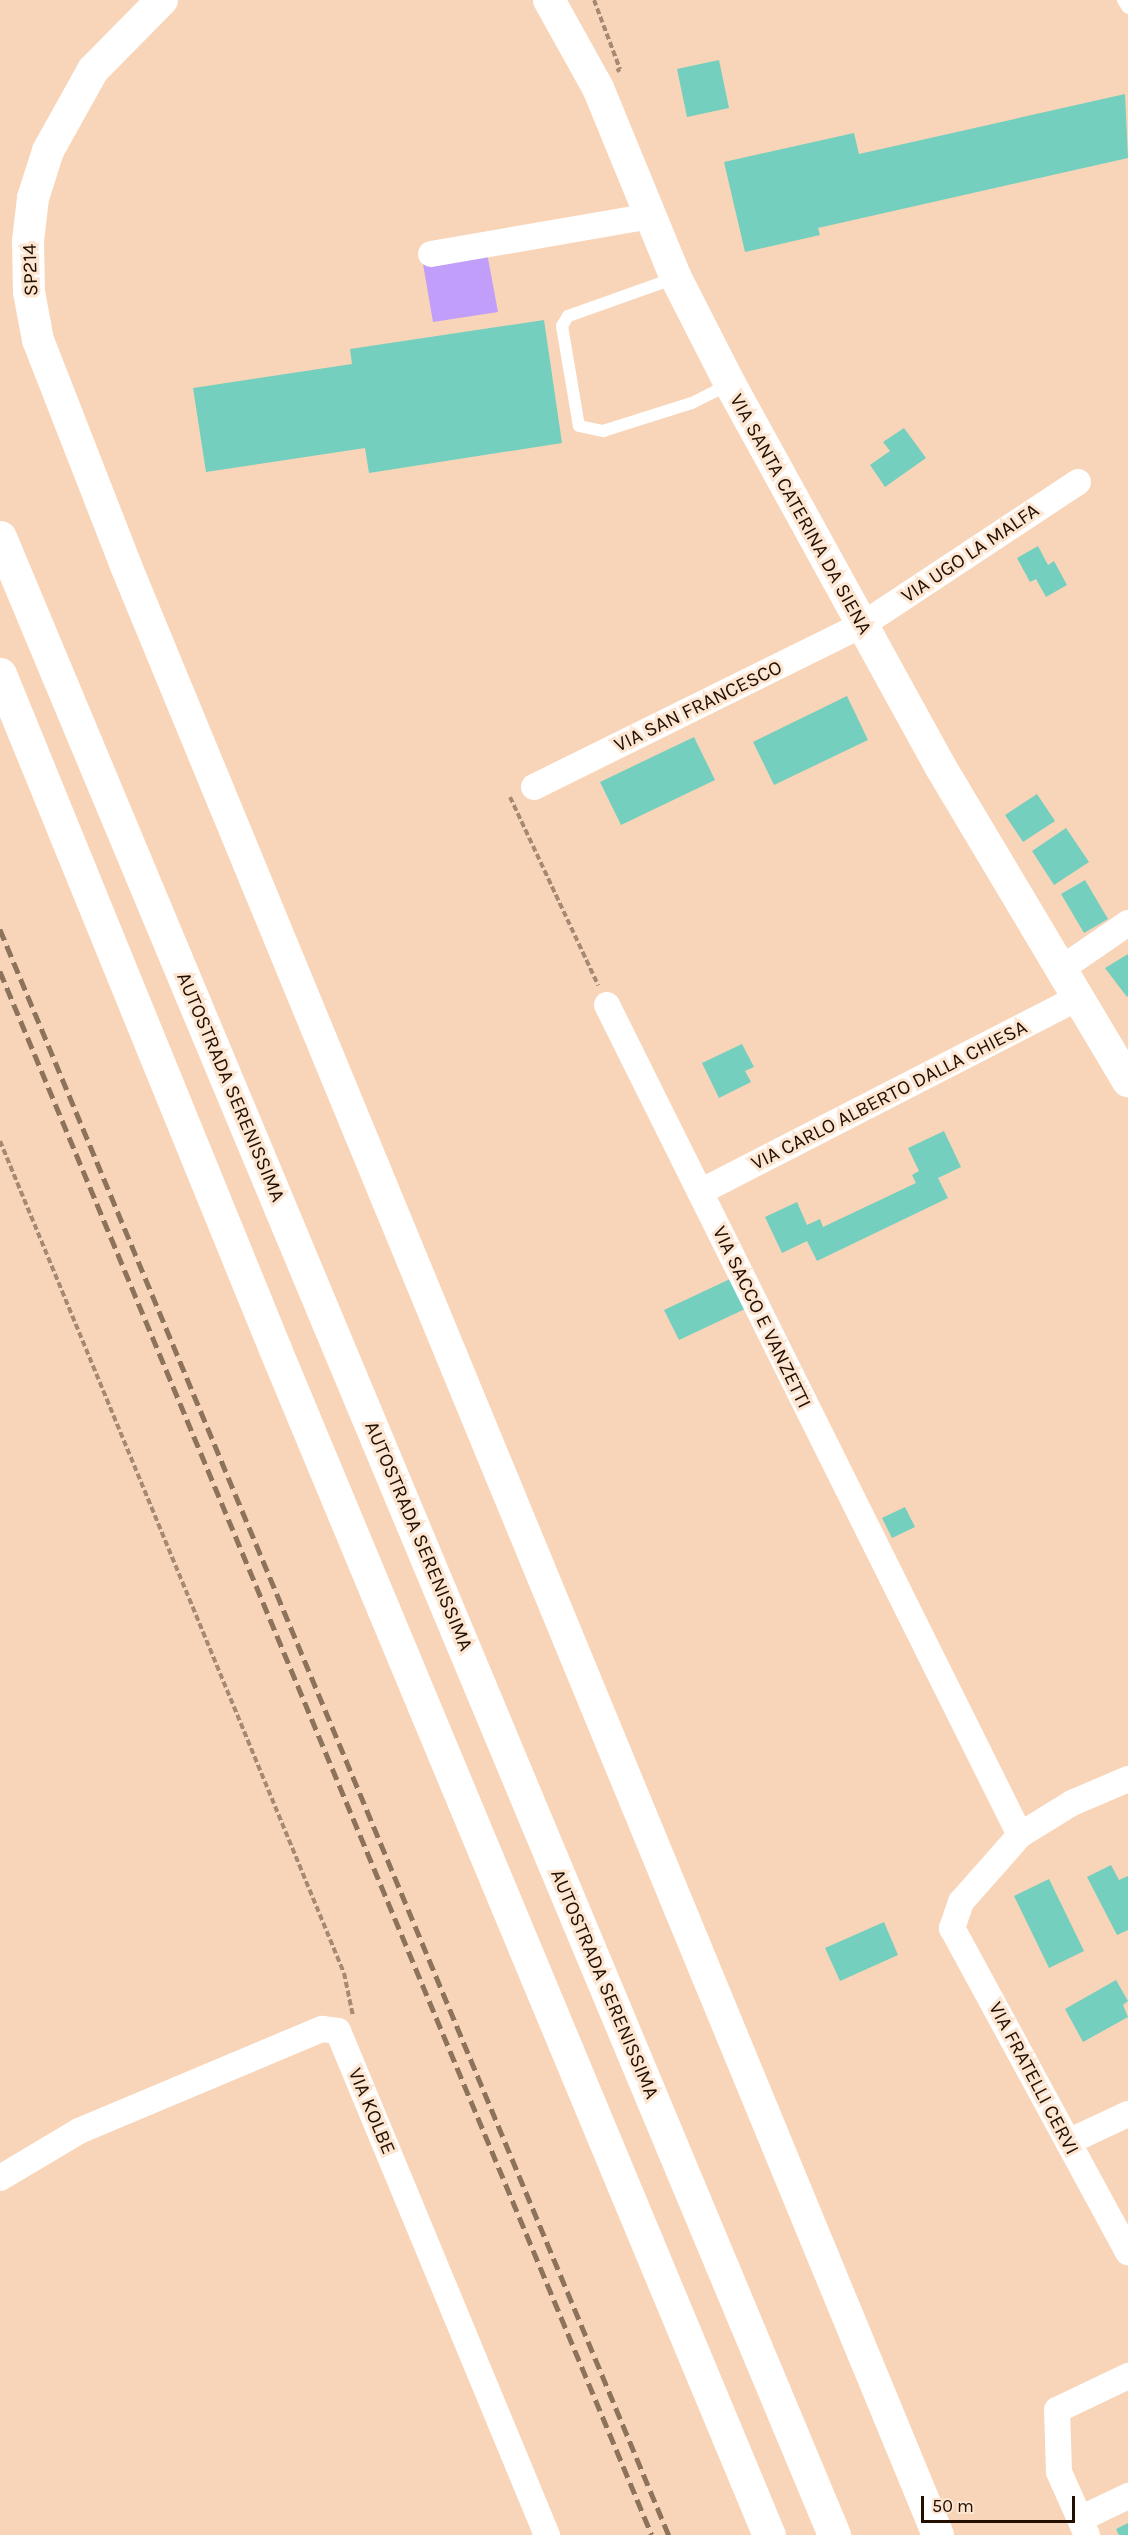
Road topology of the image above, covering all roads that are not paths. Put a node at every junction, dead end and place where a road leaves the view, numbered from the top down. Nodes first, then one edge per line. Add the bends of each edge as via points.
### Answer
1 (162, 0) edge
2 (1123, 0) edge
3 (548, 5) edge
4 (1128, 8) edge
5 (651, 216) junction
6 (431, 254) dead end
7 (676, 278) junction
8 (730, 384) junction
9 (1078, 482) dead end
10 (0, 537) edge
11 (862, 625) junction
12 (0, 674) edge
13 (534, 787) dead end
14 (1128, 923) edge
15 (1061, 969) junction
16 (1077, 998) junction
17 (607, 1005) road end
18 (1128, 1081) edge
19 (700, 1192) junction
20 (1128, 1779) edge
21 (1020, 1835) junction
22 (1128, 2114) edge
23 (1068, 2142) junction
24 (0, 2178) edge
25 (1128, 2252) edge
26 (1128, 2376) edge
27 (1128, 2496) edge
28 (1084, 2527) edge
29 (548, 2535) edge
30 (769, 2535) edge
31 (834, 2535) edge
32 (938, 2535) edge

1 - 32 street, SP214 / SP214 via 93,69 48,151 33,198 28,241 29,292 38,340 126,566
2 - 4 lane
3 - 5 street, VIA SANTA CATERINA DA SIENA via 598,88
5 - 6 street
5 - 7 street, VIA SANTA CATERINA DA SIENA
7 - 8 street, VIA SANTA CATERINA DA SIENA
7 - 8 lane via 568,316 562,326 579,426 603,431 692,403
8 - 11 street, VIA SANTA CATERINA DA SIENA
9 - 11 street, VIA UGO LA MALFA
10 - 31 highway, AUTOSTRADA SERENISSIMA
11 - 13 street, VIA SAN FRANCESCO
11 - 15 street, VIA SANTA CATERINA DA SIENA
12 - 30 highway via 266,1328
14 - 15 street
15 - 16 street, VIA SANTA CATERINA DA SIENA
16 - 18 street
16 - 19 street, VIA CARLO ALBERTO DALLA CHIESA
17 - 19 street, VIA SACCO E VANZETTI
19 - 21 street, VIA SACCO E VANZETTI
20 - 21 street via 1072,1803
21 - 23 street, VIA FRATELLI CERVI via 961,1902 952,1928
22 - 23 street
23 - 25 street, VIA FRATELLI CERVI
24 - 29 street, VIA KOLBE via 79,2131 322,2029 338,2031
26 - 28 street via 1057,2410 1059,2472
27 - 28 street

